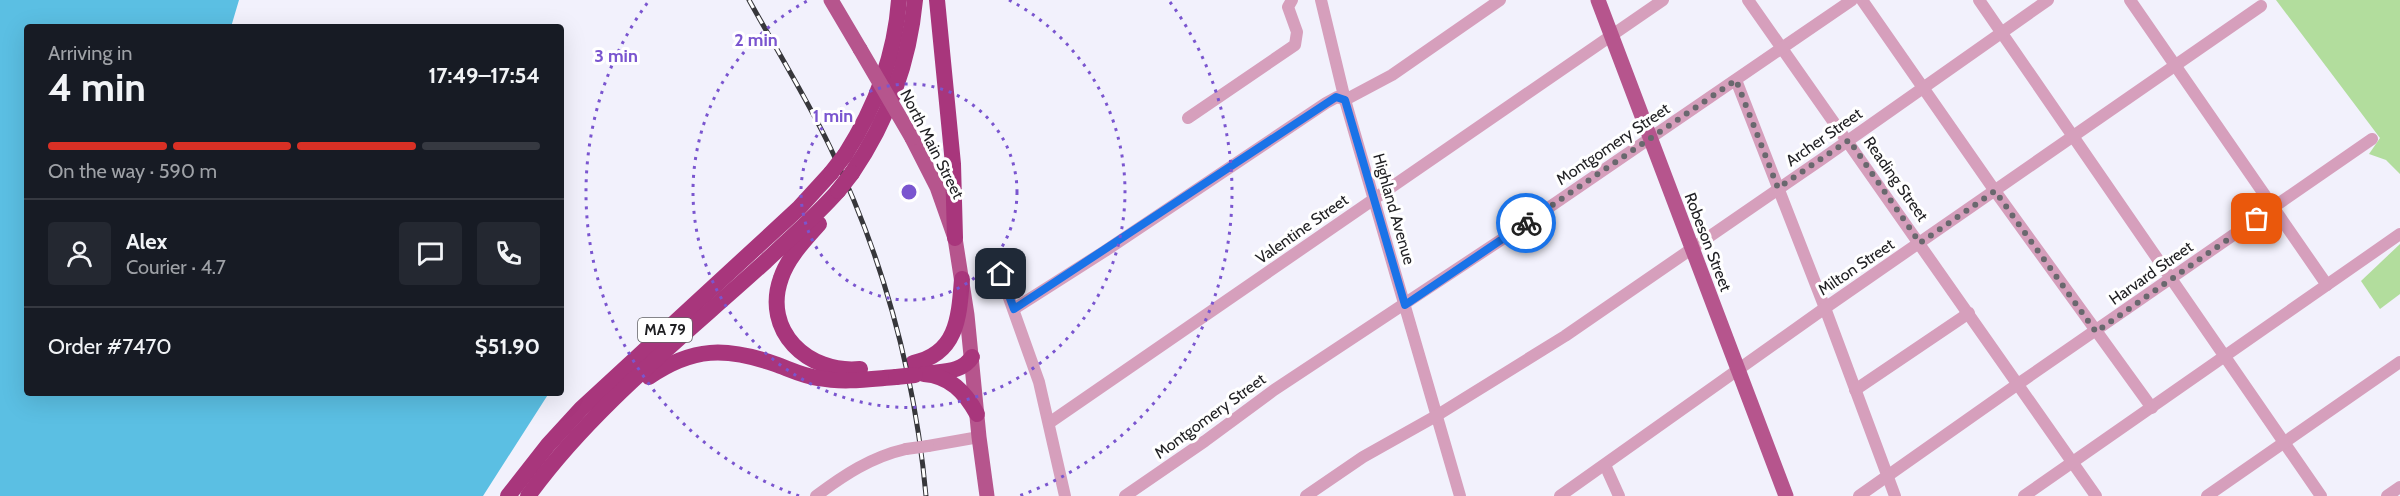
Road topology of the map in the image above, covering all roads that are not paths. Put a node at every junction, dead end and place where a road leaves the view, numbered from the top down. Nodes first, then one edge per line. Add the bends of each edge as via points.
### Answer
1 (831, 0) edge
2 (899, 0) edge
3 (915, 0) edge
4 (937, 0) edge
5 (1292, 0) edge
6 (1322, 0) edge
7 (1500, 0) edge
8 (1598, 0) edge
9 (1663, 0) edge
10 (1749, 0) edge
11 (1852, 0) edge
12 (1862, 0) edge
13 (1979, 0) edge
14 (2048, 0) edge
15 (2130, 0) edge
16 (2261, 6) dead end
17 (2001, 31) junction
18 (1612, 36) junction
19 (1783, 47) junction
20 (2176, 65) junction
21 (1736, 80) junction
22 (1924, 87) junction
23 (1345, 100) junction
24 (1188, 118) dead end
25 (2072, 137) junction
26 (1650, 138) junction
27 (2372, 139) dead end
28 (1849, 140) junction
29 (1778, 188) junction
30 (1995, 191) junction
31 (840, 194) junction
32 (1374, 200) junction
33 (2274, 207) junction
34 (2400, 234) edge
35 (955, 238) junction
36 (1920, 243) junction
37 (1691, 248) junction
38 (994, 255) dead end
39 (2172, 278) junction
40 (962, 279) junction
41 (2327, 285) junction
42 (1405, 305) junction
43 (1826, 308) junction
44 (1014, 309) junction
45 (1969, 313) junction
46 (2096, 332) junction
47 (972, 357) junction
48 (2225, 357) junction
49 (2400, 362) edge
50 (1738, 370) junction
51 (895, 371) junction
52 (917, 371) junction
53 (2018, 384) junction
54 (1855, 390) junction
55 (2151, 408) junction
56 (976, 414) junction
57 (1436, 416) junction
58 (596, 417) junction
59 (1049, 423) junction
60 (979, 437) junction
61 (2283, 442) junction
62 (2073, 463) junction
63 (1605, 465) junction
64 (1888, 477) junction
65 (2400, 487) edge
66 (508, 496) edge
67 (528, 496) edge
68 (816, 496) edge
69 (987, 496) edge
70 (1065, 496) edge
71 (1125, 496) edge
72 (1305, 496) edge
73 (1460, 496) edge
74 (1560, 496) edge
75 (1619, 496) edge
76 (1786, 496) edge
77 (1859, 496) edge
78 (1895, 496) edge
79 (2024, 496) edge
80 (2096, 496) edge
81 (2207, 496) edge
82 (2321, 496) edge
83 (2386, 496) edge

1 - 35 main road, North Main Street, bridge via 912,138 937,187
2 - 66 highway, MA 79, bridge via 894,39 882,79 867,117 831,173 799,208 581,409
3 - 31 highway via 905,63 867,160
4 - 35 highway
5 - 24 street via 1288,7 1297,32 1295,45
6 - 23 street, Highland Avenue
7 - 23 street via 1392,75
8 - 18 main road, Robeson Street
9 - 18 street, Valentine Street
10 - 19 street, Reading Street
11 - 19 street, Montgomery Street
12 - 22 street
13 - 17 street
14 - 17 street, Archer Street
15 - 20 street
16 - 20 street, Milton Street
17 - 22 street, Archer Street
17 - 25 street
18 - 26 main road, Robeson Street
18 - 32 street, Valentine Street
19 - 21 street, Montgomery Street
19 - 28 street, Reading Street
20 - 25 street, Milton Street
20 - 33 street
21 - 26 street, Montgomery Street
21 - 29 street
22 - 28 street, Archer Street
22 - 30 street
23 - 32 street, Highland Avenue
23 - 44 street via 1336,97 1326,103
25 - 30 street, Milton Street
25 - 39 street
26 - 37 main road, Robeson Street
26 - 42 street, Montgomery Street
27 - 33 street, Harvard Street
28 - 29 street, Archer Street
28 - 36 street, Reading Street
29 - 37 street, Archer Street
29 - 43 street
30 - 36 street, Milton Street
30 - 46 street
31 - 51 highway via 784,270 777,290 780,320 800,352 824,366
31 - 58 highway, MA 79
32 - 42 street, Highland Avenue
32 - 59 street, Valentine Street
33 - 39 street, Harvard Street
33 - 41 street
34 - 41 street
35 - 40 main road, North Main Street
36 - 43 street, Milton Street
36 - 45 street, Reading Street
37 - 50 main road, Robeson Street
37 - 57 street, Archer Street via 1565,336
38 - 44 street
39 - 46 street, Harvard Street
39 - 48 street
40 - 47 main road, North Main Street
40 - 52 highway via 958,315 950,339
41 - 48 street
42 - 57 street, Highland Avenue
42 - 71 street, Montgomery Street via 1274,390
43 - 50 street, Milton Street
43 - 54 street
44 - 59 street
45 - 53 street, Reading Street
45 - 54 street
46 - 53 street, Harvard Street
46 - 55 street
47 - 52 highway via 958,369
47 - 56 main road, North Main Street
48 - 55 street
48 - 61 street
49 - 61 street
50 - 63 street, Milton Street
50 - 76 main road, Robeson Street
51 - 52 highway, bridge
51 - 58 highway via 850,381 828,380 741,353 710,352 662,369
52 - 56 highway via 952,383
53 - 62 street, Reading Street
53 - 64 street, Harvard Street
54 - 64 street
55 - 62 street
56 - 60 main road, North Main Street
57 - 72 street, Archer Street via 1364,456
57 - 73 street, Highland Avenue
58 - 67 highway, MA 79
59 - 70 street
60 - 68 street, bridge via 886,454
60 - 69 main road, North Main Street
61 - 81 street
61 - 82 street
62 - 79 street
62 - 80 street, Reading Street
63 - 74 street, Milton Street
63 - 75 street
64 - 77 street, Harvard Street
64 - 78 street
65 - 83 street

